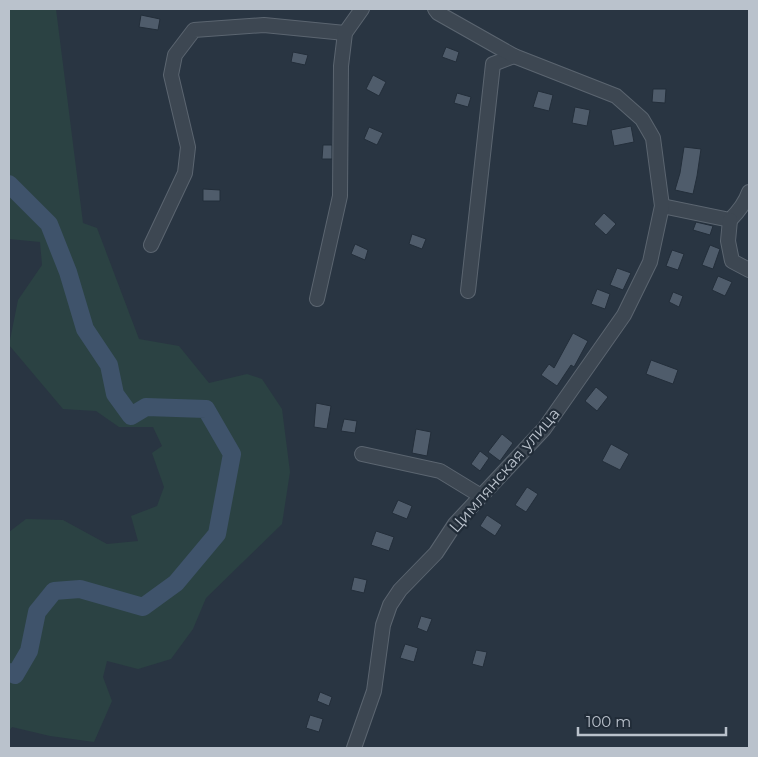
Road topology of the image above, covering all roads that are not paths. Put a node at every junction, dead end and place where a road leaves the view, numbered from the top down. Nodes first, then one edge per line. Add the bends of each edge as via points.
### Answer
1 (362, 9) edge
2 (434, 9) edge
3 (345, 33) junction
4 (514, 56) junction
5 (749, 192) edge
6 (662, 206) junction
7 (730, 220) junction
8 (151, 245) dead end
9 (749, 270) edge
10 (468, 291) dead end
11 (317, 299) dead end
12 (362, 454) dead end
13 (481, 496) junction
14 (354, 748) edge

1 - 3 street
2 - 4 street, Цимлянская улица
3 - 8 street via 264,25 194,30 175,55 171,75 188,147 185,173
3 - 11 street via 341,66 340,196
4 - 6 street, Цимлянская улица via 616,96 642,119 653,138
4 - 10 street via 493,64
5 - 7 street
6 - 7 street
6 - 13 street, Цимлянская улица via 650,262 624,315 544,429
7 - 9 street via 728,240 732,261
12 - 13 street via 440,471
13 - 14 street, Цимлянская улица via 390,605 383,625 374,691

